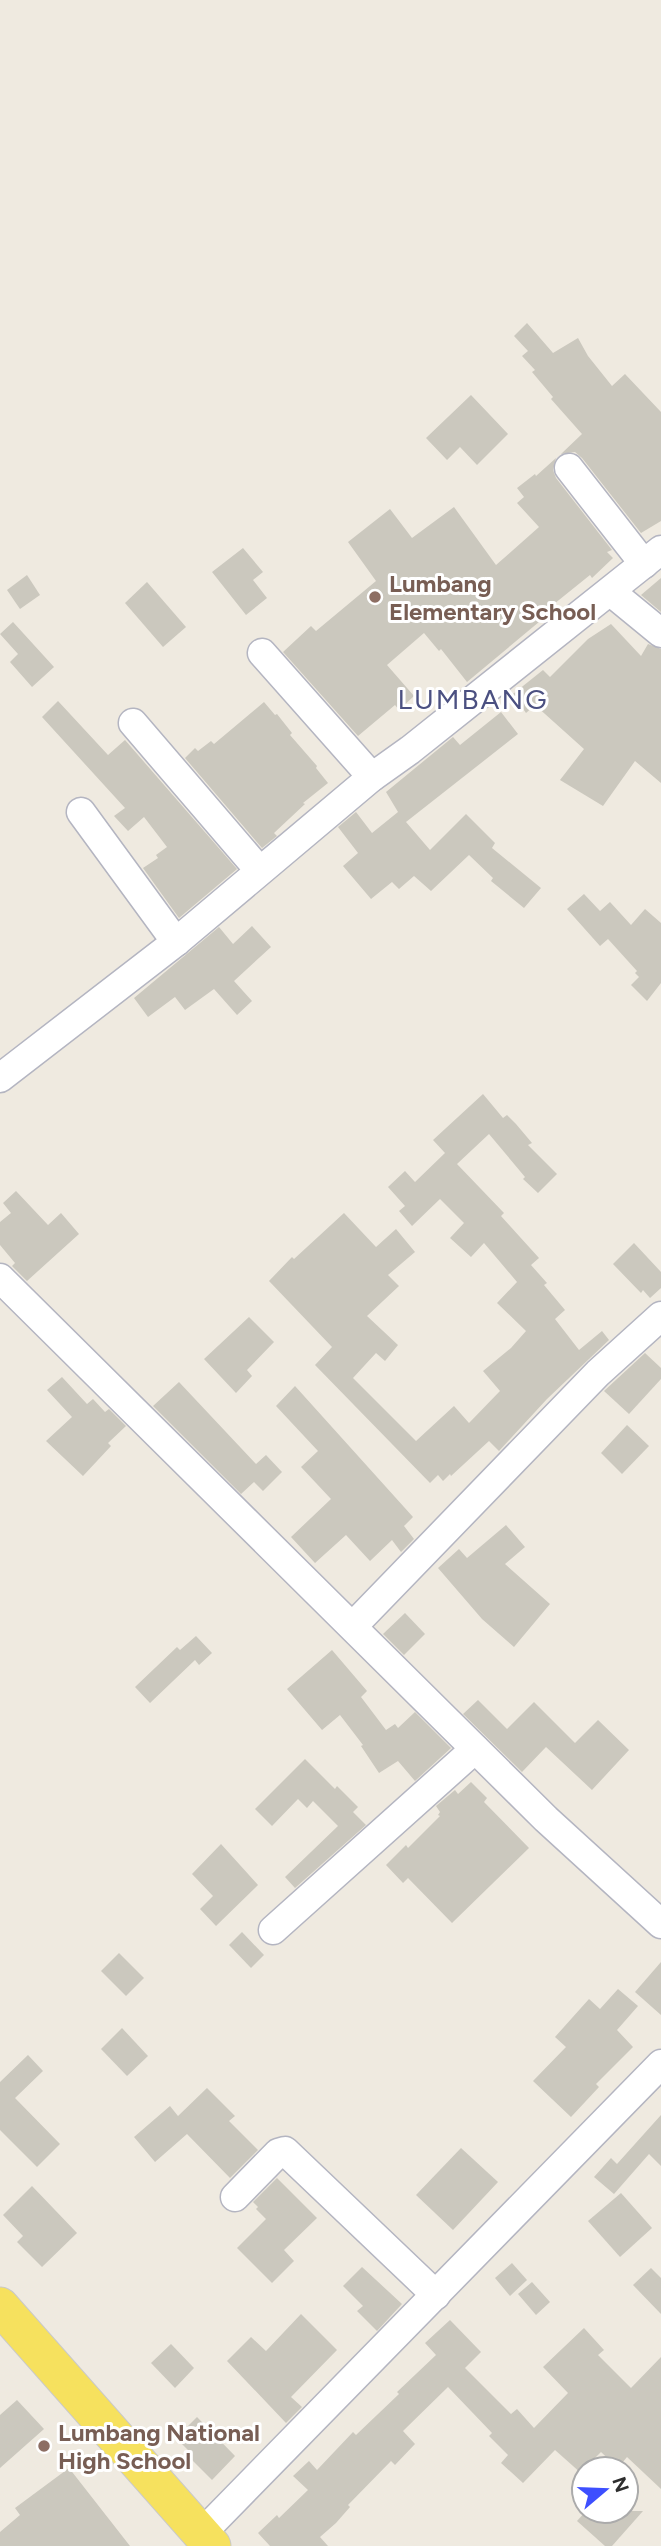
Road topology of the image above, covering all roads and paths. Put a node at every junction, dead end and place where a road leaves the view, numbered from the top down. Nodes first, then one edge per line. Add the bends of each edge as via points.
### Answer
1 (569, 468) dead end
2 (652, 557) edge
3 (611, 592) junction
4 (661, 633) edge
5 (262, 653) dead end
6 (133, 723) dead end
7 (372, 777) junction
8 (81, 812) dead end
9 (259, 870) junction
10 (176, 942) junction
11 (0, 1078) edge
12 (0, 1278) edge
13 (661, 1316) edge
14 (353, 1626) junction
15 (475, 1749) junction
16 (661, 1924) edge
17 (273, 1930) dead end
18 (661, 2064) edge
19 (235, 2197) dead end
20 (436, 2295) junction
21 (0, 2306) edge
22 (207, 2540) edge

1 - 2 street
2 - 3 street
3 - 4 street
3 - 7 street
5 - 7 street
6 - 9 street
7 - 9 street
8 - 10 street
9 - 10 street
10 - 11 street
12 - 14 street
13 - 14 street via 598,1373
14 - 15 street
15 - 16 street
15 - 17 street
18 - 20 street
19 - 20 street via 285,2151
20 - 22 street
21 - 22 main road

